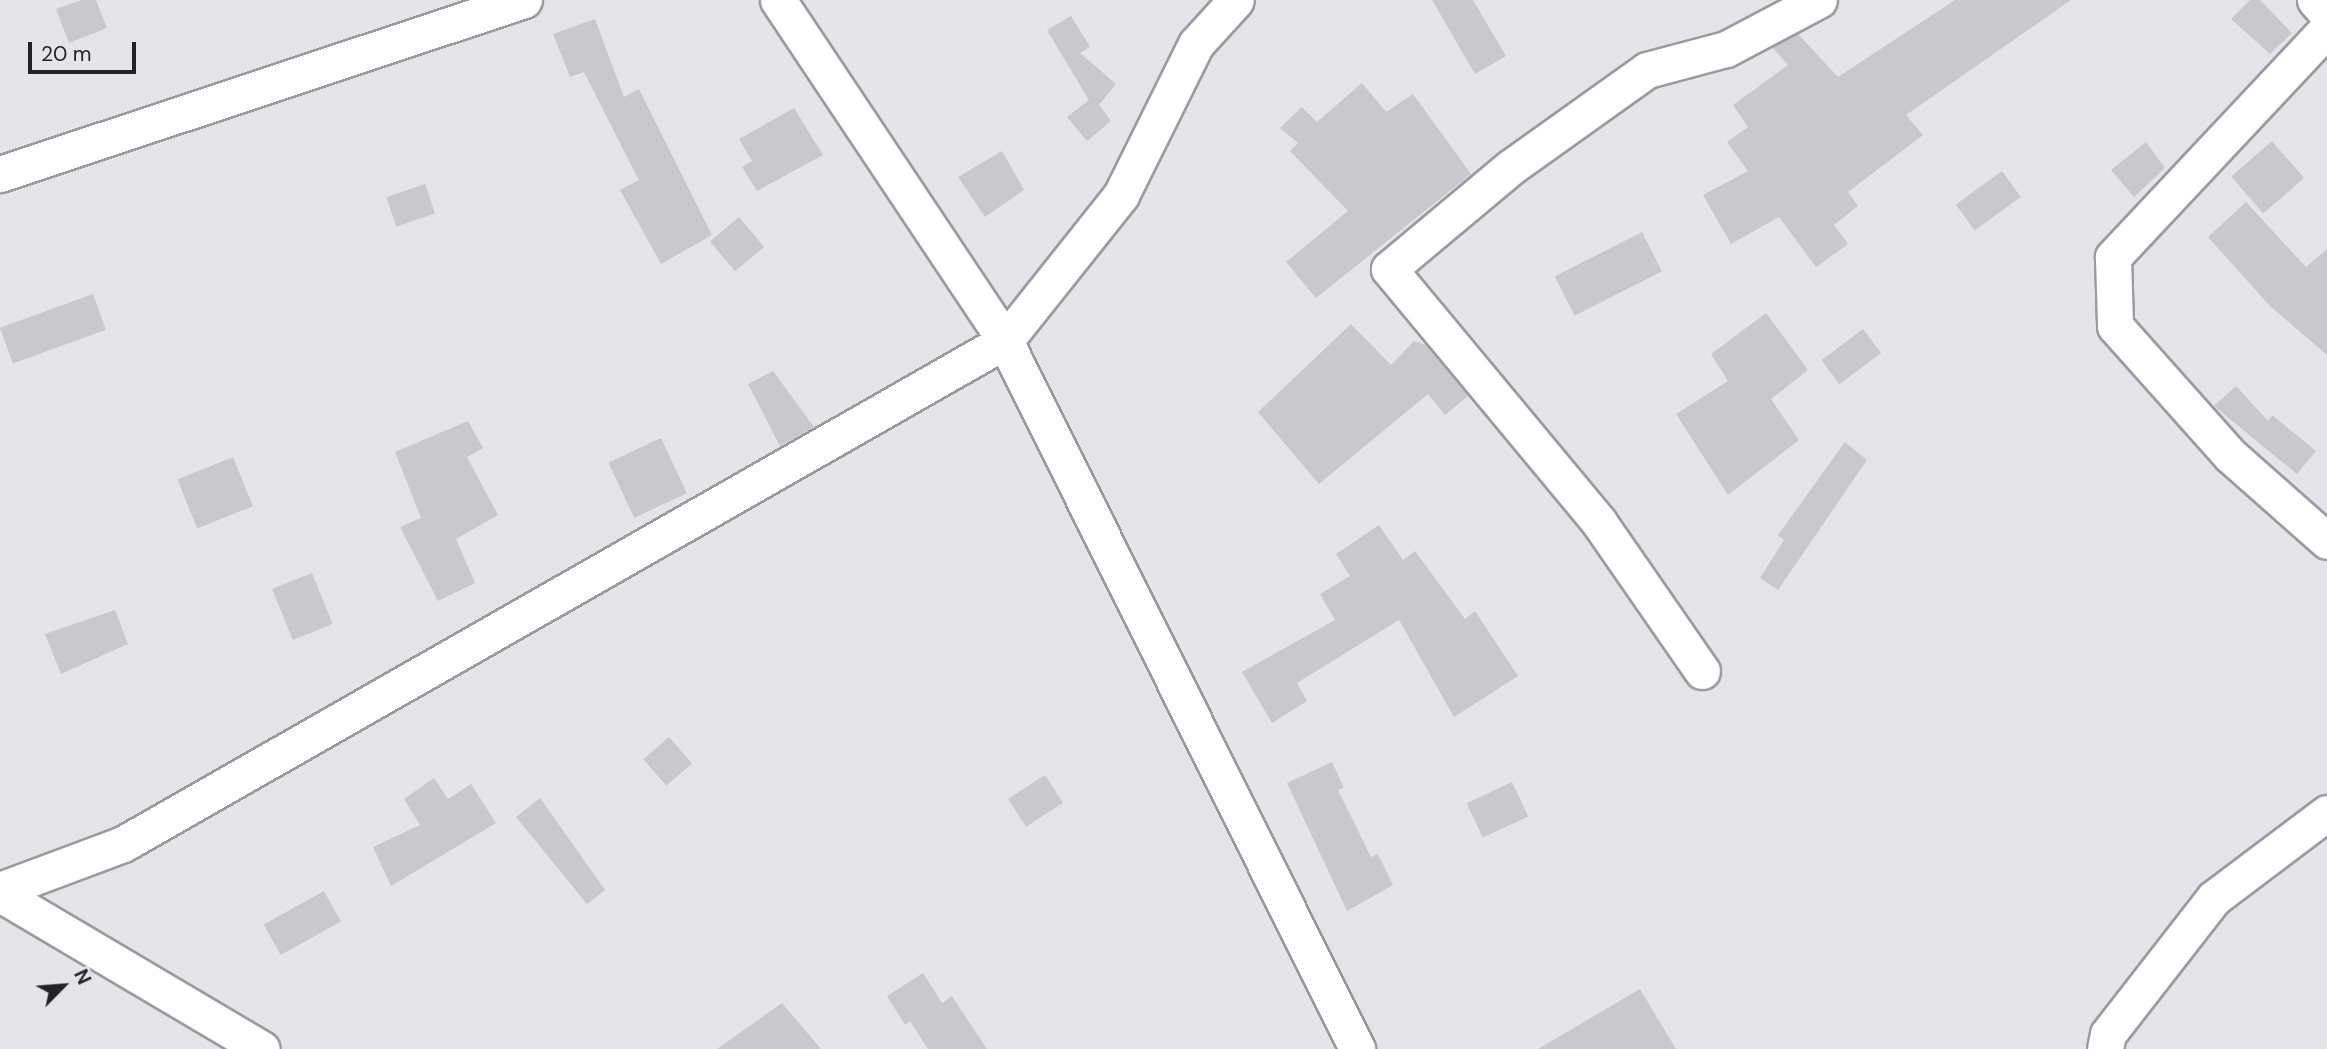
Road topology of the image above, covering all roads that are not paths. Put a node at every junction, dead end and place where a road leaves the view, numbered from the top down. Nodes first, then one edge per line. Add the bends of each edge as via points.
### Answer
1 (524, 0) edge
2 (778, 0) edge
3 (1236, 0) edge
4 (1819, 0) edge
5 (2315, 0) edge
6 (2327, 14) edge
7 (2327, 29) edge
8 (0, 174) edge
9 (1005, 341) junction
10 (2327, 541) edge
11 (1702, 671) dead end
12 (2327, 813) edge
13 (0, 892) edge
14 (262, 1049) edge
15 (1357, 1049) edge
16 (2105, 1049) edge

1 - 8 street
2 - 9 street
3 - 9 street via 1196,44 1121,195
4 - 11 street via 1726,49 1647,71 1511,167 1389,269 1598,522
5 - 6 street
7 - 10 street via 2113,257 2115,326 2231,456
9 - 13 street via 123,844
9 - 15 street
12 - 16 street via 2214,898 2108,1034
13 - 14 street

